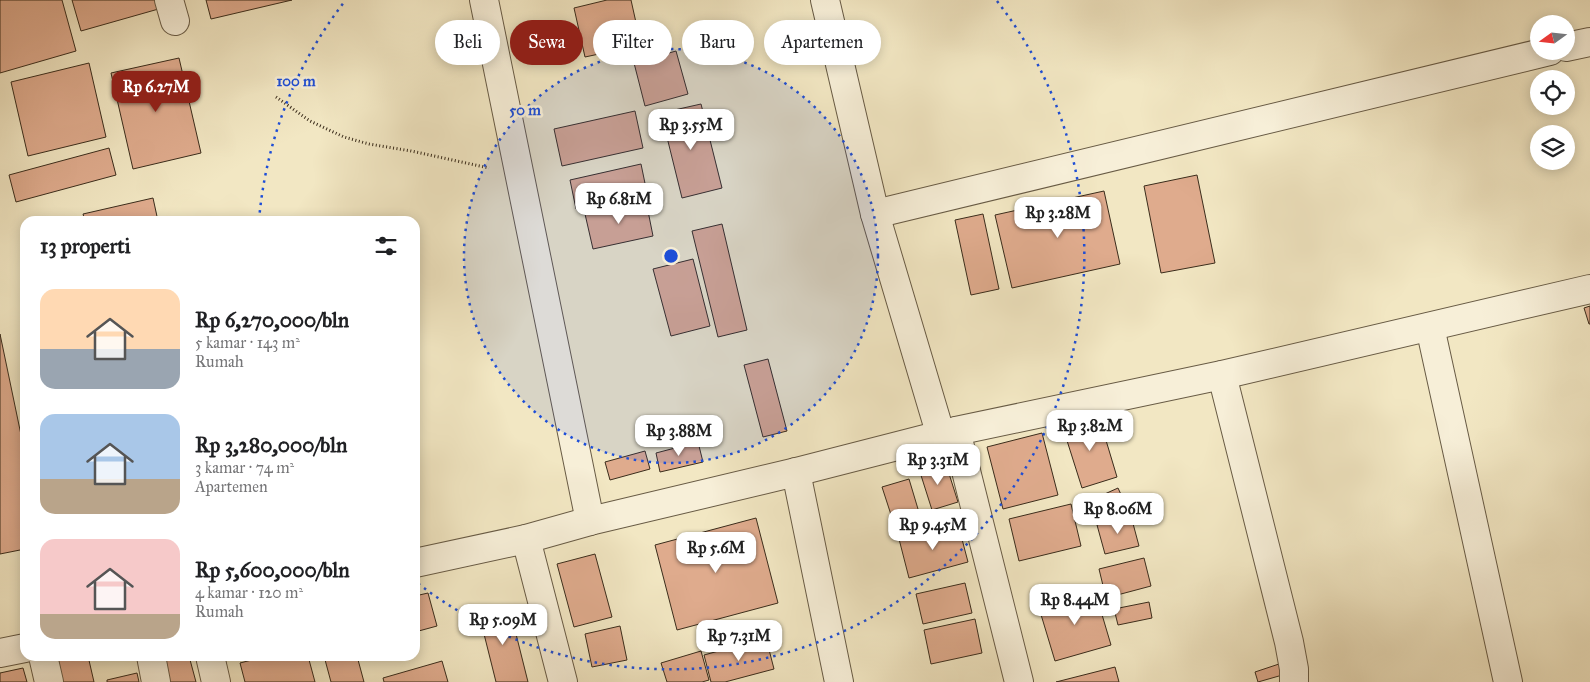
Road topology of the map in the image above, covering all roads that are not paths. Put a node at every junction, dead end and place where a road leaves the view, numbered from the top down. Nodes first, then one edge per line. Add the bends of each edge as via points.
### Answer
1 (484, 0) edge
2 (825, 0) edge
3 (1590, 42) edge
4 (1575, 45) edge
5 (1530, 56) edge
6 (875, 214) junction
7 (1590, 289) edge
8 (1430, 327) junction
9 (1222, 375) junction
10 (948, 434) junction
11 (796, 472) junction
12 (590, 521) junction
13 (526, 539) junction
14 (420, 562) edge
15 (20, 649) edge
16 (0, 653) edge
17 (44, 661) edge
18 (152, 661) edge
19 (211, 661) edge
20 (49, 682) edge
21 (156, 682) edge
22 (216, 682) edge
23 (563, 682) edge
24 (839, 682) edge
25 (1019, 682) edge
26 (1294, 682) edge
27 (1508, 682) edge

1 - 12 street
2 - 6 street
3 - 4 street
5 - 6 street
6 - 10 street
7 - 8 street
8 - 9 street
8 - 27 street
9 - 10 street
9 - 26 street via 1288,642
10 - 11 street
10 - 25 street
11 - 12 street
11 - 24 street
12 - 13 street
13 - 14 street
13 - 23 street
15 - 16 street
17 - 20 street
18 - 21 street
19 - 22 street

